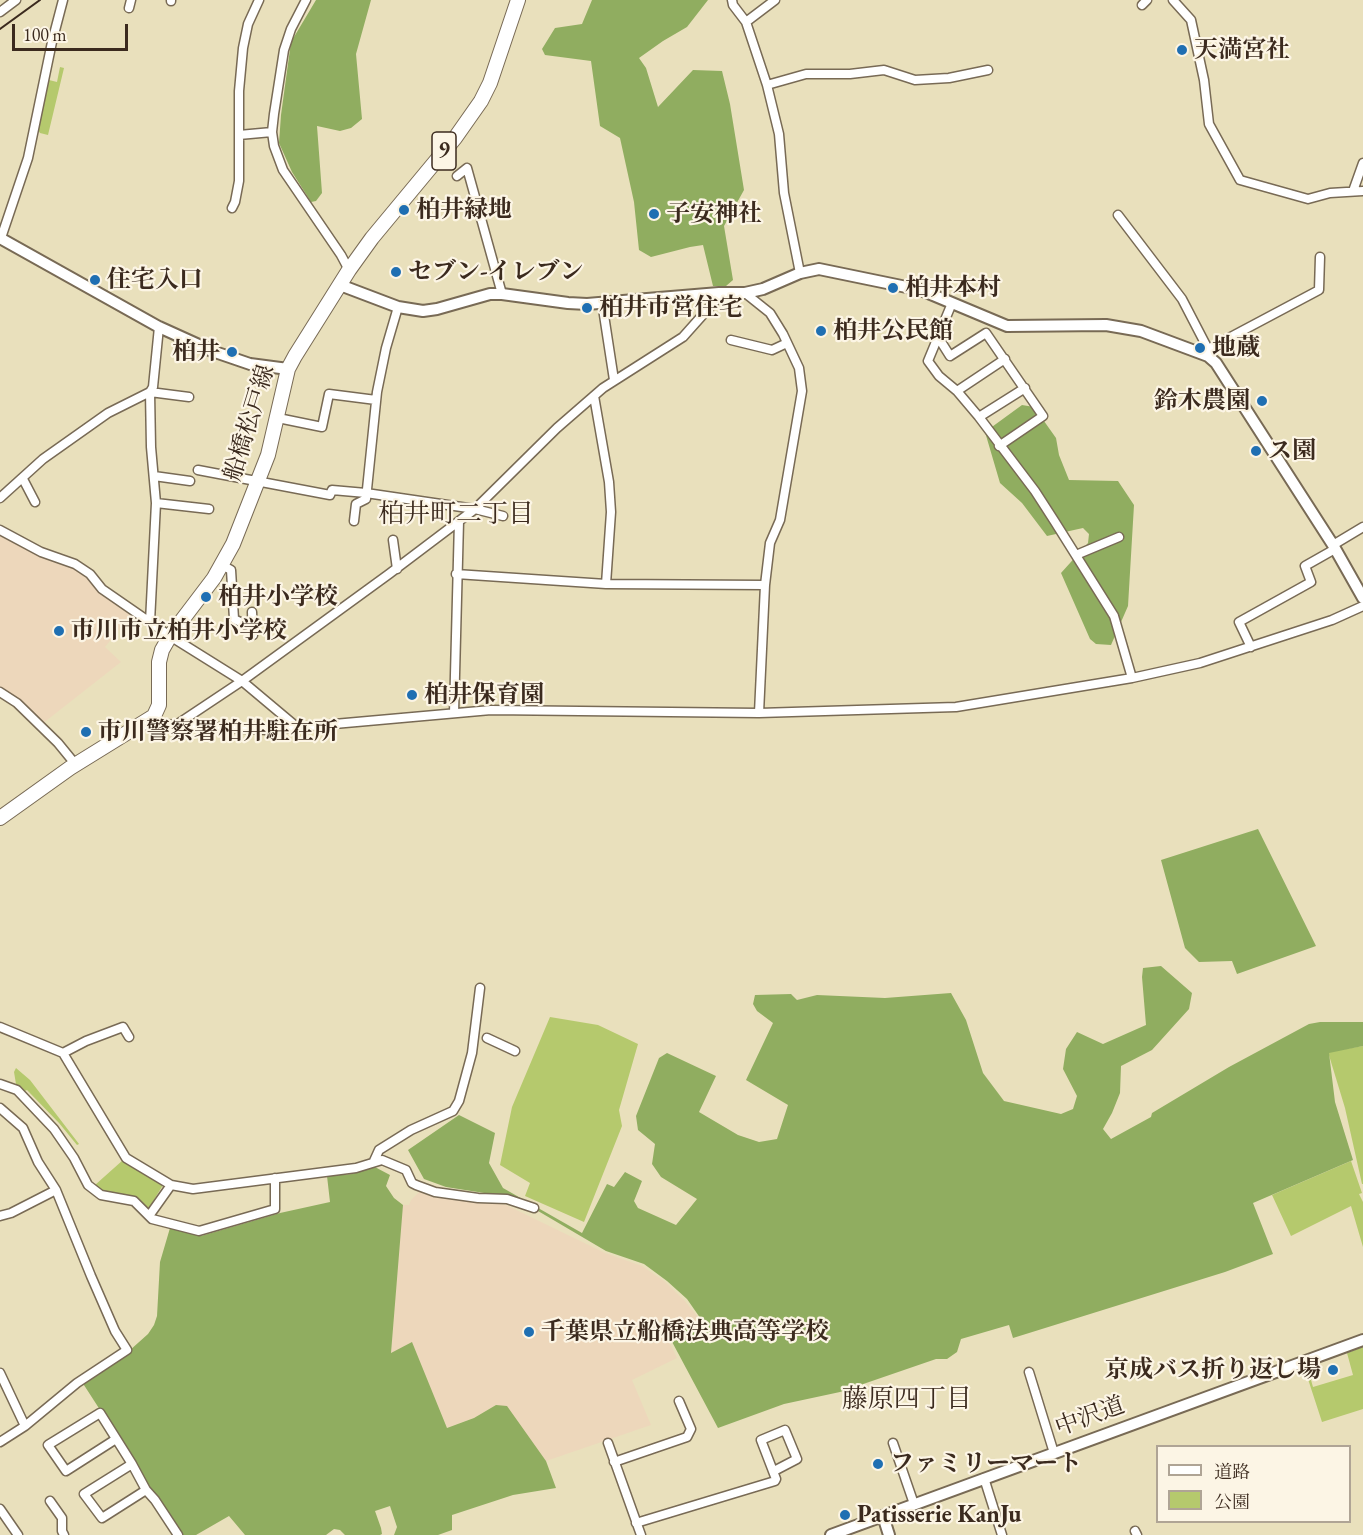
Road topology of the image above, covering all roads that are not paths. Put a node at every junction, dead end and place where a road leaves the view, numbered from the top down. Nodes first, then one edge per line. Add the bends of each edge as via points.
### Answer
1 (15, 0) edge
2 (63, 0) edge
3 (259, 0) edge
4 (306, 0) edge
5 (518, 0) edge
6 (732, 0) edge
7 (775, 0) edge
8 (1173, 0) edge
9 (0, 12) edge
10 (746, 22) junction
11 (988, 70) dead end
12 (767, 85) junction
13 (272, 132) junction
14 (239, 135) junction
15 (1363, 163) edge
16 (457, 176) dead end
17 (1363, 190) edge
18 (1353, 191) junction
19 (232, 208) dead end
20 (1119, 215) dead end
21 (0, 238) edge
22 (1320, 257) dead end
23 (349, 270) junction
24 (800, 273) junction
25 (340, 285) junction
26 (719, 293) junction
27 (745, 293) junction
28 (502, 294) junction
29 (602, 302) junction
30 (952, 303) junction
31 (398, 307) junction
32 (159, 327) junction
33 (938, 338) junction
34 (731, 340) dead end
35 (787, 343) junction
36 (1208, 352) junction
37 (1005, 359) junction
38 (288, 369) junction
39 (614, 380) junction
40 (1025, 388) junction
41 (957, 391) junction
42 (150, 392) junction
43 (594, 396) junction
44 (189, 397) dead end
45 (376, 400) junction
46 (979, 417) junction
47 (278, 418) junction
48 (999, 446) junction
49 (198, 470) dead end
50 (154, 476) junction
51 (23, 479) junction
52 (259, 480) junction
53 (190, 481) dead end
54 (366, 493) junction
55 (0, 498) edge
56 (35, 502) dead end
57 (156, 503) junction
58 (209, 509) dead end
59 (475, 509) junction
60 (504, 516) dead end
61 (354, 521) dead end
62 (459, 521) junction
63 (1363, 527) edge
64 (0, 530) edge
65 (1119, 537) dead end
66 (393, 540) dead end
67 (1334, 547) junction
68 (1076, 555) junction
69 (222, 565) junction
70 (397, 569) junction
71 (456, 574) junction
72 (606, 584) junction
73 (765, 585) junction
74 (1363, 597) edge
75 (1363, 606) edge
76 (252, 612) dead end
77 (150, 622) junction
78 (170, 636) junction
79 (1251, 647) junction
80 (1132, 678) junction
81 (242, 681) junction
82 (0, 692) edge
83 (454, 713) junction
84 (759, 713) junction
85 (146, 723) junction
86 (179, 724) junction
87 (298, 728) junction
88 (76, 765) junction
89 (0, 818) edge
90 (480, 988) dead end
91 (0, 1027) edge
92 (129, 1037) dead end
93 (487, 1038) dead end
94 (515, 1052) dead end
95 (63, 1053) junction
96 (0, 1084) edge
97 (0, 1108) edge
98 (374, 1161) junction
99 (275, 1178) junction
100 (171, 1185) junction
101 (56, 1190) junction
102 (534, 1208) dead end
103 (0, 1215) edge
104 (149, 1216) junction
105 (1363, 1340) edge
106 (1029, 1372) dead end
107 (0, 1373) edge
108 (679, 1401) dead end
109 (25, 1426) junction
110 (116, 1439) junction
111 (0, 1442) edge
112 (608, 1443) dead end
113 (893, 1443) dead end
114 (1054, 1453) junction
115 (614, 1462) junction
116 (132, 1464) junction
117 (774, 1471) junction
118 (984, 1478) junction
119 (146, 1490) junction
120 (50, 1501) dead end
121 (914, 1504) junction
122 (0, 1509) edge
123 (883, 1516) junction
124 (9, 1522) junction
125 (636, 1523) junction
126 (0, 1528) edge
127 (18, 1535) edge
128 (64, 1535) edge
129 (178, 1535) edge
130 (640, 1535) edge
131 (831, 1535) edge
132 (889, 1535) edge
133 (1002, 1535) edge

1 - 9 street
2 - 21 street via 28,158
3 - 14 street via 243,48
4 - 13 street via 284,50
5 - 23 main road, 船橋松戸線 / 9 via 490,83 480,100 455,138
6 - 10 street
7 - 10 street
8 - 18 street via 1191,20 1209,124 1240,180 1308,199
10 - 12 street
11 - 12 street via 915,80 884,70 806,74
12 - 24 street via 779,134 784,193
13 - 14 street
13 - 23 street via 283,170
14 - 19 street via 239,181
15 - 18 street
16 - 28 street via 467,168
17 - 18 street
20 - 36 street via 1182,299
21 - 32 street
22 - 36 street via 1319,290
23 - 25 main road, 船橋松戸線 / 9
24 - 27 street
24 - 30 street via 827,270 921,290
25 - 31 street
25 - 38 main road, 船橋松戸線 / 9
26 - 27 street
26 - 29 street
26 - 39 street via 683,337
27 - 35 street via 770,313
28 - 29 street via 568,303
28 - 31 street via 437,309
29 - 39 street
30 - 33 street
30 - 36 street via 1007,326 1126,327
31 - 45 street
32 - 38 street via 236,360
32 - 42 street
33 - 37 street via 950,356 986,333
33 - 41 street via 928,360
34 - 35 street via 772,350
35 - 73 street via 799,368 802,391
36 - 67 street
37 - 40 street
37 - 41 street
38 - 47 main road, 船橋松戸線 / 9
39 - 43 street
40 - 46 street
40 - 48 street via 1043,416
41 - 46 street
42 - 44 street
42 - 50 street
42 - 51 street via 108,413 43,459
43 - 59 street
43 - 72 street via 609,482
45 - 47 street via 329,394 322,427
45 - 54 street
46 - 48 street
47 - 52 main road, 船橋松戸線 / 9
48 - 68 street via 1035,491
49 - 52 street
50 - 53 street
50 - 57 street
51 - 55 street
51 - 56 street
52 - 54 street via 330,495 333,490
52 - 69 main road, 船橋松戸線 / 9
54 - 59 street
54 - 61 street via 366,499 356,504
57 - 58 street
57 - 77 street
59 - 60 street
59 - 62 street
62 - 70 street
62 - 71 street
63 - 67 street
64 - 77 street via 41,552 75,564 102,589
65 - 68 street
66 - 70 street
67 - 74 street
67 - 79 street via 1305,566 1311,582 1239,622
68 - 80 street via 1114,616
69 - 76 street via 231,570 234,619 253,632
69 - 78 main road, 船橋松戸線 / 9
70 - 81 street
71 - 72 street
71 - 83 street
72 - 73 street
73 - 84 street
75 - 79 street
77 - 78 street
78 - 81 street
78 - 85 main road, 船橋松戸線 / 9 via 159,662 159,705
79 - 80 street
80 - 84 street via 956,707
81 - 86 street
81 - 87 street
82 - 88 street via 26,711
83 - 84 street via 491,710
83 - 87 street
85 - 86 street
85 - 88 main road
86 - 87 street via 242,730
88 - 89 main road
90 - 98 street via 472,1053 453,1111 379,1150
91 - 95 street
92 - 95 street via 123,1027
93 - 94 street
95 - 100 street via 126,1158
96 - 104 street via 17,1090 54,1129 88,1185 101,1195 134,1201
97 - 101 street via 23,1128
98 - 99 street via 356,1168
98 - 102 street via 382,1160 406,1170 412,1183 435,1192 507,1199
99 - 100 street via 193,1189
99 - 104 street via 275,1209 199,1232
100 - 104 street
101 - 103 street
101 - 109 street via 115,1331 127,1350 77,1383
105 - 114 street, 中沢道
106 - 114 street
107 - 109 street
108 - 115 street via 691,1429 687,1437
109 - 111 street
110 - 110 street via 100,1413 48,1445 66,1471
110 - 116 street
112 - 115 street
113 - 121 street
114 - 118 street, 中沢道
115 - 125 street
116 - 119 street
116 - 119 street via 84,1494 102,1518
117 - 117 street via 761,1440 785,1430 797,1459
117 - 125 street via 775,1481
118 - 121 street, 中沢道
118 - 133 street
119 - 129 street
120 - 128 street via 62,1518
121 - 123 street, 中沢道
122 - 124 street
123 - 131 street, 中沢道
123 - 132 street
124 - 126 street
124 - 127 street
125 - 130 street

